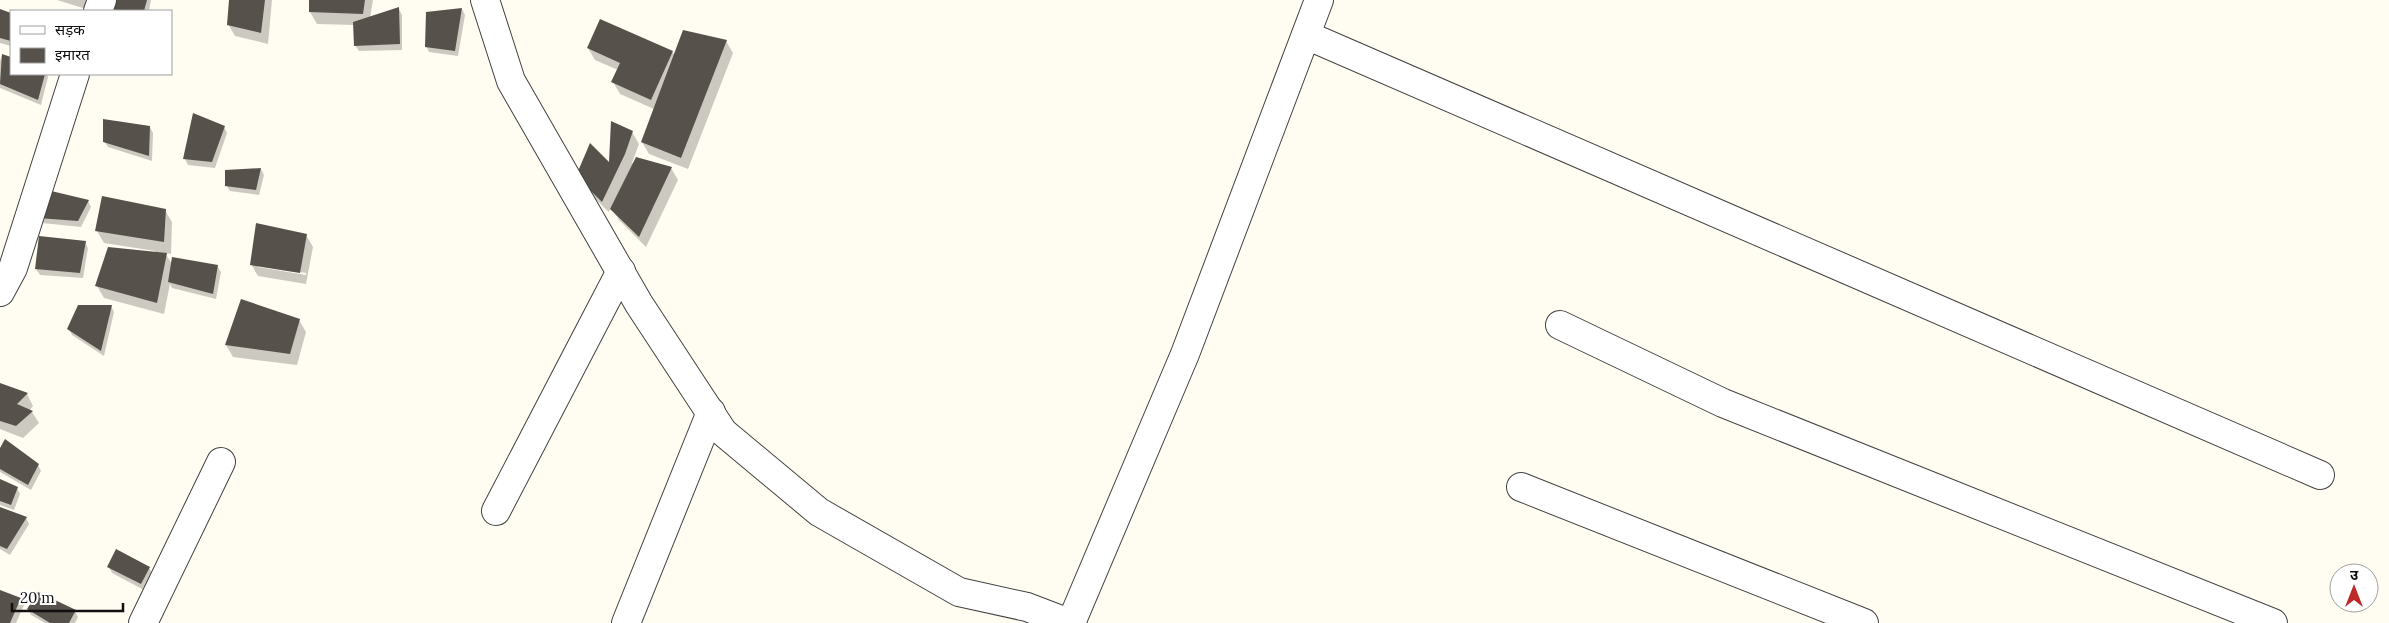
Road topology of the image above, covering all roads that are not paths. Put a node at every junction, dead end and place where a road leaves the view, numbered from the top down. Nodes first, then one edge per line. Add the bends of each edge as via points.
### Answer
1 (484, 0) edge
2 (1319, 0) edge
3 (1306, 35) junction
4 (76, 75) edge
5 (621, 271) junction
6 (0, 292) edge
7 (1560, 326) dead end
8 (710, 412) junction
9 (222, 462) dead end
10 (2320, 475) dead end
11 (1521, 487) dead end
12 (496, 511) dead end
13 (1024, 615) edge
14 (143, 623) edge
15 (626, 623) edge
16 (1070, 623) edge
17 (1864, 623) edge
18 (2273, 623) edge

1 - 5 street via 511,81
2 - 3 street
3 - 10 street
3 - 16 street via 1184,354
4 - 6 street via 12,268
5 - 8 street
5 - 12 street
7 - 18 street via 1723,403
8 - 13 street via 723,432 819,512 959,592
8 - 15 street
9 - 14 street
11 - 17 street
13 - 16 street

